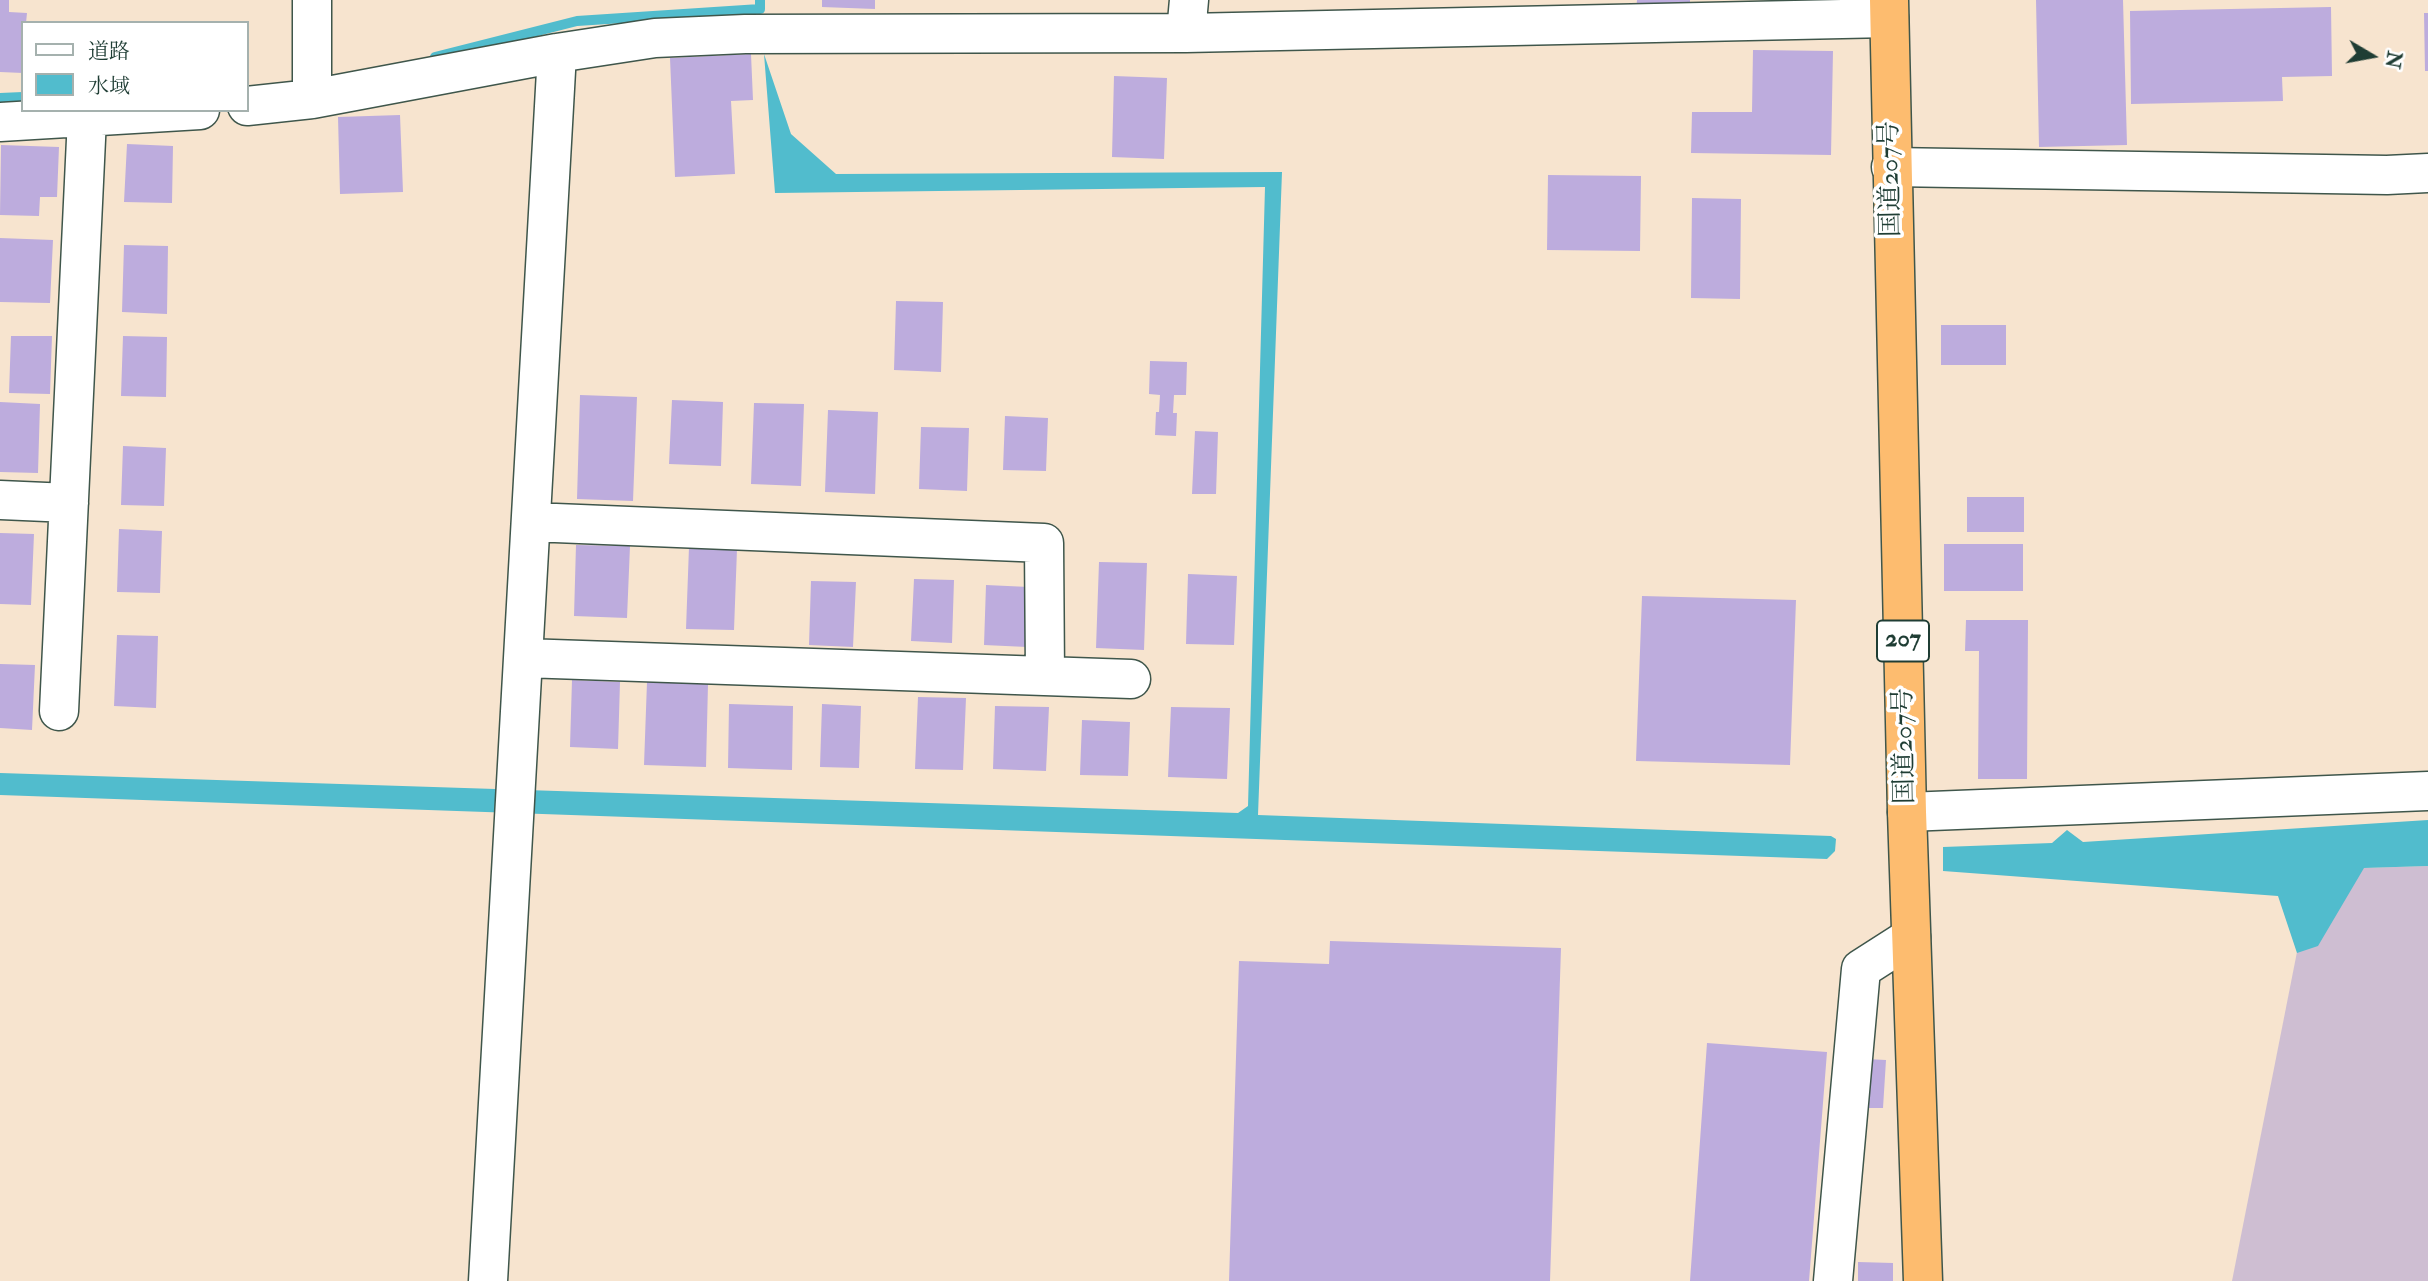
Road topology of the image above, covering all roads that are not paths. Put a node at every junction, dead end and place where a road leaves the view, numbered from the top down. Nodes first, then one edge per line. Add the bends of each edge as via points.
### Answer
1 (312, 0) edge
2 (1889, 9) edge
3 (1710, 11) edge
4 (1187, 17) edge
5 (557, 53) junction
6 (312, 99) junction
7 (248, 106) edge
8 (172, 112) edge
9 (87, 118) junction
10 (0, 122) edge
11 (1891, 167) junction
12 (2428, 173) edge
13 (0, 500) edge
14 (69, 503) junction
15 (531, 522) junction
16 (524, 658) junction
17 (1045, 676) junction
18 (1130, 679) dead end
19 (59, 711) dead end
20 (2428, 791) edge
21 (1907, 812) junction
22 (1911, 937) junction
23 (488, 1281) edge
24 (1833, 1281) edge
25 (1923, 1281) edge

1 - 6 street
2 - 3 street
2 - 11 highway, 国道207号 / 207
3 - 4 street
4 - 5 street via 655,38
5 - 6 street
5 - 15 street
6 - 7 street
8 - 9 street
9 - 10 street
9 - 14 street
11 - 12 street
11 - 21 highway, 国道207号 / 207
13 - 14 street
14 - 19 street
15 - 16 street
15 - 17 street via 1044,543
16 - 17 street
16 - 23 street
17 - 18 street
20 - 21 street
21 - 22 highway, 国道207号 / 207
22 - 24 street via 1861,969
22 - 25 highway, 国道207号 / 207

